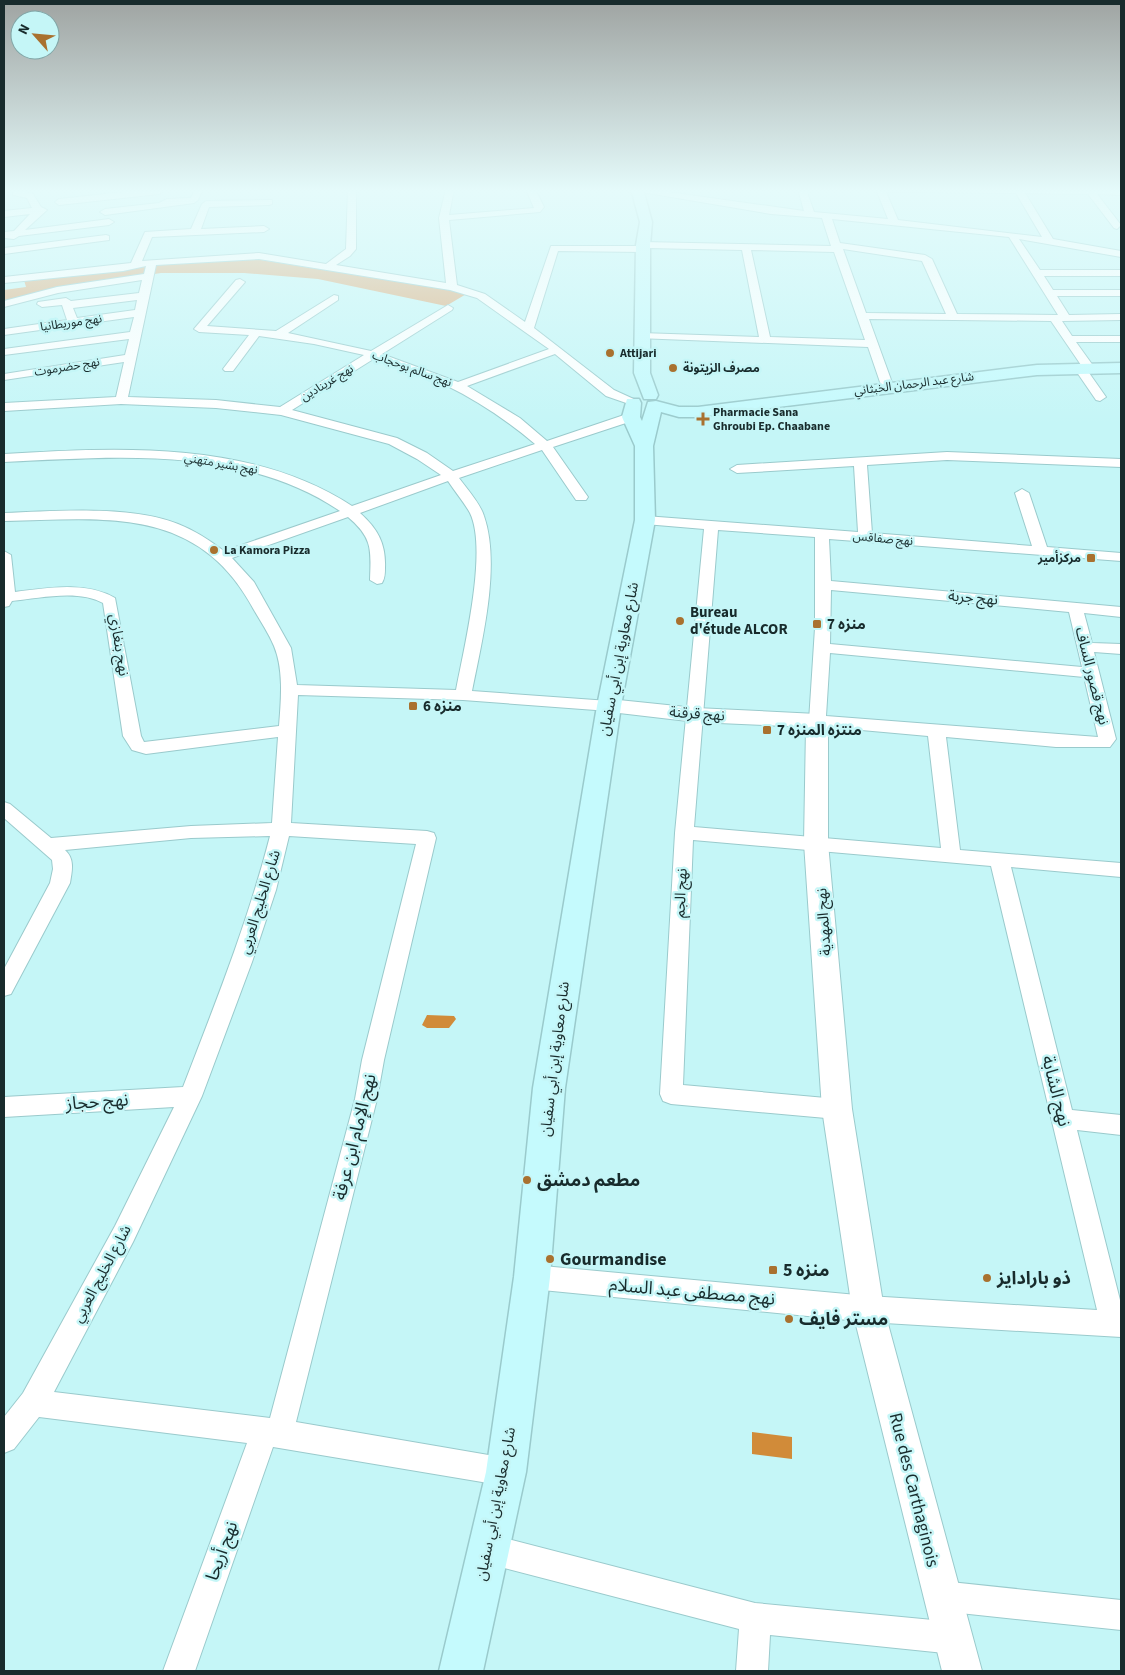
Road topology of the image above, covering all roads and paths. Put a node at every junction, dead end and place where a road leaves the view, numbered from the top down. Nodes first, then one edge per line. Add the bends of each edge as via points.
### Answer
1 (118, 267) edge
2 (151, 267) edge
3 (336, 267) edge
4 (450, 267) edge
5 (548, 267) edge
6 (643, 267) edge
7 (750, 267) edge
8 (843, 267) edge
9 (932, 267) edge
10 (1031, 267) edge
11 (96, 270) joint
12 (1035, 273) junction
13 (1121, 273) edge
14 (148, 276) junction
15 (4, 280) edge
16 (240, 282) dead end
17 (452, 287) junction
18 (1121, 293) edge
19 (1048, 294) junction
20 (142, 296) junction
21 (334, 298) dead end
22 (4, 304) edge
23 (68, 305) junction
24 (4, 308) edge
25 (448, 308) dead end
26 (138, 313) junction
27 (861, 316) junction
28 (1121, 317) edge
29 (953, 318) junction
30 (1060, 318) junction
31 (73, 323) junction
32 (528, 329) junction
33 (4, 332) edge
34 (256, 333) junction
35 (136, 335) junction
36 (278, 335) junction
37 (641, 336) junction
38 (1068, 339) junction
39 (1121, 339) edge
40 (764, 341) junction
41 (872, 344) junction
42 (557, 350) junction
43 (4, 352) edge
44 (374, 355) junction
45 (131, 358) junction
46 (1084, 368) junction
47 (1121, 368) edge
48 (229, 369) dead end
49 (4, 377) edge
50 (457, 386) junction
51 (888, 388) junction
52 (1100, 397) dead end
53 (121, 400) junction
54 (643, 402) junction
55 (4, 407) edge
56 (708, 410) junction
57 (282, 411) junction
58 (679, 412) junction
59 (645, 437) junction
60 (545, 446) junction
61 (4, 458) edge
62 (860, 463) junction
63 (1121, 463) edge
64 (737, 470) dead end
65 (451, 476) junction
66 (1022, 493) dead end
67 (581, 497) dead end
68 (353, 512) junction
69 (4, 517) edge
70 (645, 520) junction
71 (711, 526) junction
72 (822, 534) junction
73 (865, 538) junction
74 (1041, 551) junction
75 (4, 555) edge
76 (222, 557) junction
77 (1121, 557) edge
78 (377, 580) dead end
79 (825, 584) junction
80 (5, 600) edge
81 (1075, 607) junction
82 (1121, 612) edge
83 (1085, 647) junction
84 (824, 648) junction
85 (1121, 649) edge
86 (1092, 673) junction
87 (290, 690) junction
88 (463, 694) junction
89 (609, 706) junction
90 (696, 715) junction
91 (818, 721) junction
92 (936, 729) junction
93 (287, 730) junction
94 (1104, 743) joint
95 (4, 808) edge
96 (281, 829) junction
97 (684, 833) junction
98 (816, 843) junction
99 (48, 844) junction
100 (951, 855) junction
101 (999, 859) junction
102 (1121, 870) edge
103 (4, 988) edge
104 (191, 1096) junction
105 (4, 1107) edge
106 (837, 1109) junction
107 (1063, 1119) junction
108 (1121, 1126) edge
109 (532, 1277) junction
110 (868, 1309) junction
111 (1117, 1324) edge
112 (33, 1403) junction
113 (272, 1433) junction
114 (4, 1439) edge
115 (506, 1472) junction
116 (489, 1549) junction
117 (941, 1596) junction
118 (1121, 1615) edge
119 (755, 1618) junction
120 (958, 1654) edge
121 (179, 1671) edge
122 (461, 1671) edge
123 (752, 1671) edge

1 - 11 street
2 - 14 street
3 - 17 street
4 - 17 street
5 - 32 street
6 - 37 main road, شارع معاوية إبن أبي سفيان
7 - 40 street
8 - 27 street
9 - 29 street
10 - 12 street
11 - 15 street
12 - 13 street
12 - 19 street
14 - 20 street
14 - 22 street via 57,290
16 - 34 street, نهج سالم بوحجاب via 199,329
17 - 32 street via 481,296
18 - 19 street
19 - 30 street
20 - 23 street
20 - 26 street
21 - 36 street
23 - 24 street via 65,301
23 - 31 street
25 - 44 street, نهج غرينادين
26 - 31 street, نهج موريطانيا
26 - 35 street
27 - 29 street
27 - 41 street
28 - 30 street
29 - 30 street
30 - 38 street
31 - 33 street, نهج موريطانيا
32 - 42 street
34 - 36 street, نهج سالم بوحجاب
34 - 48 street
35 - 43 street
35 - 45 street
36 - 44 street, نهج سالم بوحجاب
37 - 40 street
37 - 54 main road, شارع معاوية إبن أبي سفيان
38 - 39 street
38 - 46 street
40 - 41 street
41 - 51 street
42 - 50 street
42 - 54 street via 614,395
44 - 50 street, نهج سالم بوحجاب
44 - 57 street, نهج غرينادين
45 - 49 street, نهج حضرموت
45 - 53 street
46 - 47 main road, شارع عبد الرحمان الخبثاني
46 - 51 main road, شارع عبد الرحمان الخبثاني via 1037,370
46 - 52 street
50 - 60 street, نهج سالم بوحجاب via 503,412
51 - 56 main road, شارع عبد الرحمان الخبثاني
53 - 55 street
53 - 57 street
54 - 56 main road
54 - 58 main road
54 - 59 main road, شارع معاوية إبن أبي سفيان
54 - 59 main road, شارع معاوية إبن أبي سفيان
54 - 60 street
56 - 58 main road
57 - 65 street via 393,441
58 - 59 main road
59 - 70 main road, شارع معاوية إبن أبي سفيان
60 - 65 street
60 - 67 street, نهج سالم بوحجاب
61 - 68 street, نهج بشير متهني via 95,454 211,460 277,476 313,490
62 - 63 street via 947,456
62 - 64 street
62 - 73 street
65 - 68 street
65 - 88 street via 477,514 484,542 479,615
66 - 74 street
68 - 76 street
68 - 78 street, نهج بشير متهني via 375,539
69 - 76 street, شارع الخليج العربي via 87,515 133,518 172,526 188,533
70 - 71 street, نهج صفاقس
70 - 89 main road, شارع معاوية إبن أبي سفيان
71 - 72 street, نهج صفاقس
71 - 90 street, نهج الجم
72 - 73 street, نهج صفاقس
72 - 79 street, نهج المهدية
73 - 74 street, نهج صفاقس
74 - 77 street, نهج صفاقس
75 - 80 street via 7,573
76 - 87 street, شارع الخليج العربي via 247,582 265,612 283,648
79 - 81 street, نهج جربة
79 - 84 street, نهج المهدية
80 - 93 street, نهج بنغازي via 83,592 101,595 110,601 132,736 138,746 146,748
81 - 82 street, نهج جربة
81 - 83 street, نهج قصور الساف
83 - 85 street
83 - 86 street, نهج قصور الساف
84 - 86 street
84 - 91 street, نهج المهدية
86 - 94 street, نهج قصور الساف via 1107,739
87 - 88 street, نهج قرقنة
87 - 93 street, شارع الخليج العربي
88 - 89 street, نهج قرقنة
89 - 90 street, نهج قرقنة
89 - 109 main road, شارع معاوية إبن أبي سفيان via 549,1088
90 - 91 street, نهج قرقنة
90 - 97 street, نهج الجم
91 - 92 street, نهج قرقنة
91 - 98 street, نهج المهدية
92 - 94 street, نهج قرقنة
92 - 100 street
93 - 96 street, شارع الخليج العربي
95 - 99 street
96 - 99 street via 191,832
96 - 104 street, شارع الخليج العربي via 266,890 242,962
96 - 113 street, نهج الإمام ابن عرفة via 427,838 366,1099
97 - 98 street
97 - 106 street, نهج الجم via 671,1094
98 - 100 street
98 - 106 street, نهج المهدية
99 - 103 street via 61,857 60,883
100 - 101 street
101 - 102 street
101 - 107 street, نهج الشابة
104 - 105 street, نهج حجاز
104 - 112 street, شارع الخليج العربي via 124,1234
106 - 110 street, نهج المهدية
107 - 108 street
107 - 111 street, نهج الشابة
109 - 110 street, نهج مصطفى عبد السلام
109 - 115 main road, شارع معاوية إبن أبي سفيان
110 - 111 street, نهج مصطفى عبد السلام
110 - 117 street, Rue des Carthaginois
112 - 113 street
112 - 114 street, شارع الخليج العربي
113 - 115 street
113 - 121 street, نهج أريحا
115 - 116 main road, شارع معاوية إبن أبي سفيان
116 - 119 street
116 - 122 main road, شارع معاوية إبن أبي سفيان
117 - 118 street
117 - 120 street, Rue des Carthaginois
119 - 120 street
119 - 123 street

